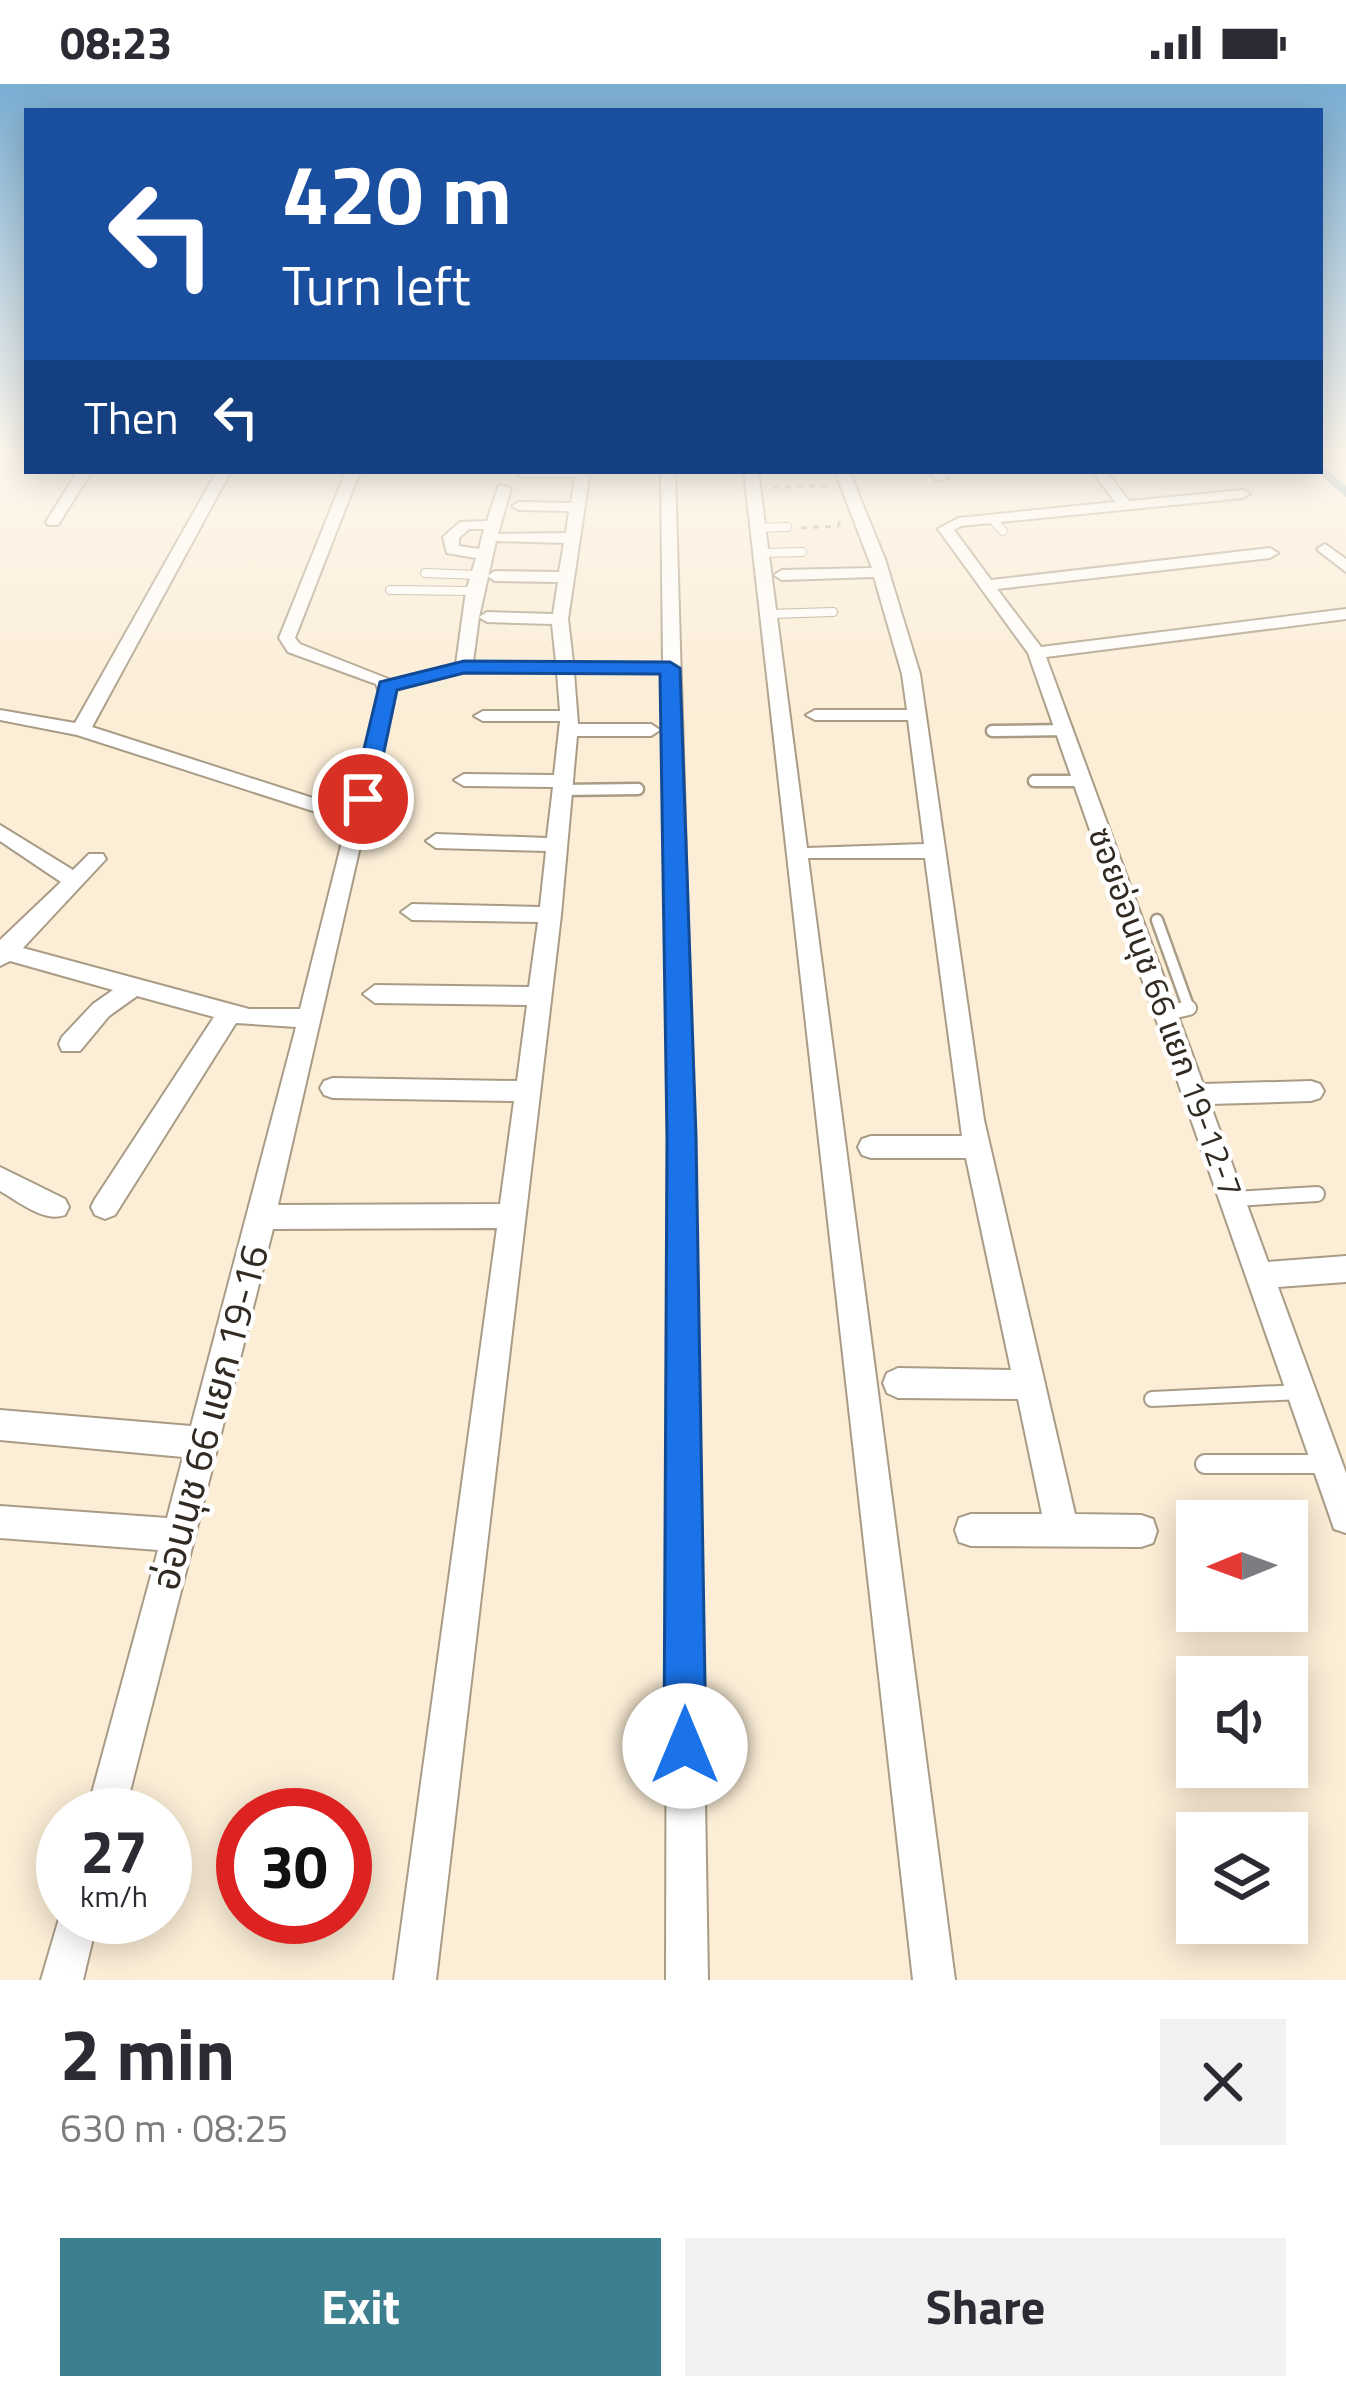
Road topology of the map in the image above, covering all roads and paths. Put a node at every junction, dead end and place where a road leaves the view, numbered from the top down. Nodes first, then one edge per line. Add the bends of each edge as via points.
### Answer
1 (186, 540) edge
2 (324, 540) edge
3 (451, 540) edge
4 (491, 540) edge
5 (570, 540) edge
6 (669, 540) edge
7 (769, 540) edge
8 (778, 540) edge
9 (866, 540) edge
10 (953, 540) edge
11 (1325, 549) dead end
12 (802, 552) dead end
13 (1270, 553) dead end
14 (483, 554) junction
15 (1346, 566) edge
16 (425, 572) dead end
17 (880, 572) junction
18 (782, 575) dead end
19 (565, 577) junction
20 (483, 581) junction
21 (984, 586) junction
22 (390, 590) dead end
23 (833, 612) dead end
24 (770, 614) junction
25 (1346, 614) edge
26 (487, 617) dead end
27 (560, 619) junction
28 (1036, 653) junction
29 (331, 662) junction
30 (464, 667) junction
31 (564, 667) junction
32 (670, 668) junction
33 (314, 678) dead end
34 (387, 686) junction
35 (0, 715) edge
36 (815, 715) dead end
37 (916, 715) junction
38 (483, 716) dead end
39 (569, 723) junction
40 (81, 730) junction
41 (651, 730) dead end
42 (1066, 730) junction
43 (992, 731) dead end
44 (464, 780) dead end
45 (1034, 781) dead end
46 (1084, 781) junction
47 (563, 785) junction
48 (638, 789) dead end
49 (408, 798) dead end
50 (360, 809) junction
51 (0, 832) edge
52 (436, 841) dead end
53 (556, 845) junction
54 (935, 851) junction
55 (814, 853) dead end
56 (96, 859) dead end
57 (75, 881) junction
58 (412, 912) dead end
59 (550, 915) junction
60 (1157, 920) dead end
61 (2, 953) edge
62 (132, 988) junction
63 (376, 994) dead end
64 (537, 996) junction
65 (231, 1011) junction
66 (1166, 1013) junction
67 (307, 1018) junction
68 (71, 1044) dead end
69 (333, 1088) dead end
70 (527, 1091) junction
71 (1311, 1091) dead end
72 (1196, 1094) junction
73 (977, 1147) junction
74 (872, 1148) dead end
75 (0, 1178) edge
76 (1317, 1194) dead end
77 (1232, 1199) junction
78 (55, 1207) dead end
79 (105, 1207) dead end
80 (511, 1216) junction
81 (262, 1217) junction
82 (1346, 1269) edge
83 (1259, 1275) junction
84 (898, 1383) dead end
85 (1030, 1385) junction
86 (1301, 1392) junction
87 (1152, 1399) dead end
88 (0, 1425) edge
89 (201, 1443) junction
90 (1205, 1464) dead end
91 (1327, 1464) junction
92 (1346, 1517) edge
93 (0, 1522) edge
94 (971, 1530) dead end
95 (1062, 1531) junction
96 (1141, 1531) dead end
97 (178, 1535) junction
98 (112, 1788) edge
99 (71, 1944) edge
100 (62, 1980) edge
101 (415, 1980) edge
102 (687, 1980) edge
103 (934, 1980) edge

1 - 40 street
2 - 29 street via 288,629 293,648
3 - 14 street via 452,550
4 - 14 street
5 - 19 street
6 - 32 street
7 - 24 street
8 - 12 lane
9 - 17 street
10 - 21 street, ซอยอ่อนนุช 66 แยก 19-12-7
11 - 15 street
13 - 21 street
14 - 20 street
16 - 20 lane
17 - 18 street
17 - 37 street
19 - 20 street
19 - 27 street
20 - 22 lane
20 - 30 street
21 - 28 street, ซอยอ่อนนุช 66 แยก 19-12-7
23 - 24 lane
24 - 103 street
25 - 28 street
26 - 27 street
27 - 31 street
28 - 42 street, ซอยอ่อนนุช 66 แยก 19-12-7
29 - 33 street
29 - 34 street
30 - 31 street
30 - 34 street
31 - 32 street
31 - 39 street
32 - 102 street
34 - 50 street, อ่อนนุช 66 แยก 19-16
35 - 40 street
36 - 37 street
37 - 54 street
38 - 39 street
39 - 41 street
39 - 47 street
40 - 50 street
42 - 43 lane
42 - 46 street, ซอยอ่อนนุช 66 แยก 19-12-7
44 - 47 street
45 - 46 lane
46 - 66 street, ซอยอ่อนนุช 66 แยก 19-12-7
47 - 48 lane
47 - 53 street
49 - 50 path
50 - 67 street, อ่อนนุช 66 แยก 19-16
51 - 57 street
52 - 53 street
53 - 59 street
54 - 55 street
54 - 73 street
56 - 57 street
57 - 61 street
58 - 59 street
59 - 64 street
60 - 66 lane via 1189,1009
61 - 62 street
62 - 65 street
62 - 68 street
63 - 64 street
64 - 70 street
65 - 67 street
65 - 79 street
66 - 72 street, ซอยอ่อนนุช 66 แยก 19-12-7
67 - 81 street, อ่อนนุช 66 แยก 19-16
69 - 70 street
70 - 80 street
71 - 72 street
72 - 77 street, ซอยอ่อนนุช 66 แยก 19-12-7
73 - 74 street
73 - 85 street
75 - 78 street
76 - 77 lane
77 - 83 street, ซอยอ่อนนุช 66 แยก 19-12-7
80 - 81 street
80 - 101 street
81 - 89 street, อ่อนนุช 66 แยก 19-16
82 - 83 street
83 - 86 street, ซอยอ่อนนุช 66 แยก 19-12-7
84 - 85 street
85 - 95 street
86 - 87 lane
86 - 91 street, ซอยอ่อนนุช 66 แยก 19-12-7
88 - 89 street
89 - 97 street, อ่อนนุช 66 แยก 19-16
90 - 91 lane
91 - 92 street, ซอยอ่อนนุช 66 แยก 19-12-7
93 - 97 street
94 - 95 street
95 - 96 street
97 - 98 street, อ่อนนุช 66 แยก 19-16
99 - 100 street

